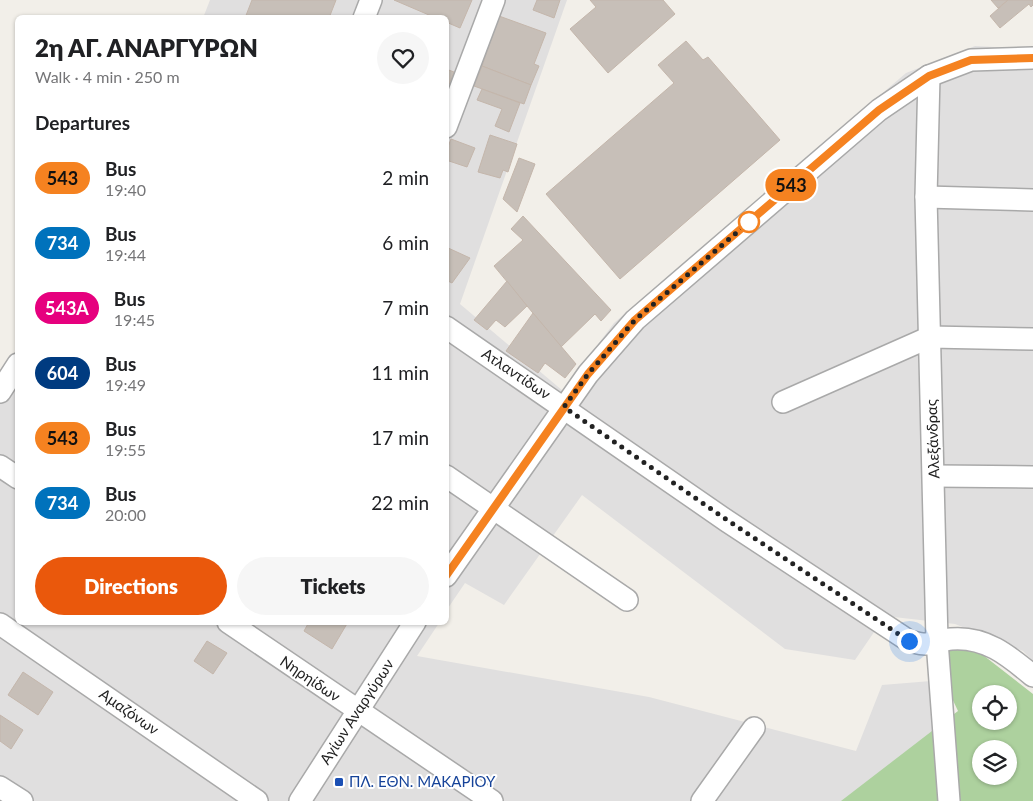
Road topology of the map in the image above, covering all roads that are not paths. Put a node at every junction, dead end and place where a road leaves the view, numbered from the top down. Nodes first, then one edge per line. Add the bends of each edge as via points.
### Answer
1 (371, 0) edge
2 (494, 0) edge
3 (365, 15) edge
4 (1033, 58) edge
5 (929, 76) junction
6 (449, 119) edge
7 (926, 197) junction
8 (1033, 200) edge
9 (449, 329) edge
10 (930, 337) junction
11 (1033, 339) edge
12 (15, 369) edge
13 (0, 392) edge
14 (783, 402) dead end
15 (564, 407) junction
16 (0, 466) edge
17 (15, 476) edge
18 (934, 476) junction
19 (1033, 477) edge
20 (449, 478) edge
21 (492, 508) junction
22 (449, 572) edge
23 (627, 600) dead end
24 (0, 624) edge
25 (232, 625) edge
26 (413, 625) edge
27 (938, 641) junction
28 (1033, 676) edge
29 (357, 711) junction
30 (754, 728) dead end
31 (0, 787) edge
32 (709, 798) edge
33 (22, 801) edge
34 (257, 801) edge
35 (300, 801) edge
36 (492, 801) edge
37 (948, 801) edge

1 - 3 street
2 - 6 street
4 - 5 street via 971,60
5 - 7 street, Αλεξάνδρας
5 - 15 street via 879,110 635,320
7 - 8 street
7 - 10 street, Αλεξάνδρας
9 - 15 street, Ατλαντίδων
10 - 11 street
10 - 14 street
10 - 18 street, Αλεξάνδρας
12 - 13 street
15 - 21 street
15 - 27 street, Ατλαντίδων via 909,641 925,644
16 - 17 street
18 - 19 street
18 - 27 street, Αλεξάνδρας
20 - 21 street
21 - 22 street
21 - 23 street
24 - 34 street, Αμαζόνων
25 - 29 street, Νηρηίδων
26 - 29 street, Αγίων Αναργύρων
27 - 28 street, Ατλαντίδων via 965,639 988,644
27 - 37 street, Αλεξάνδρας
29 - 35 street, Αγίων Αναργύρων
29 - 36 street, Νηρηίδων
30 - 32 street
31 - 33 street

